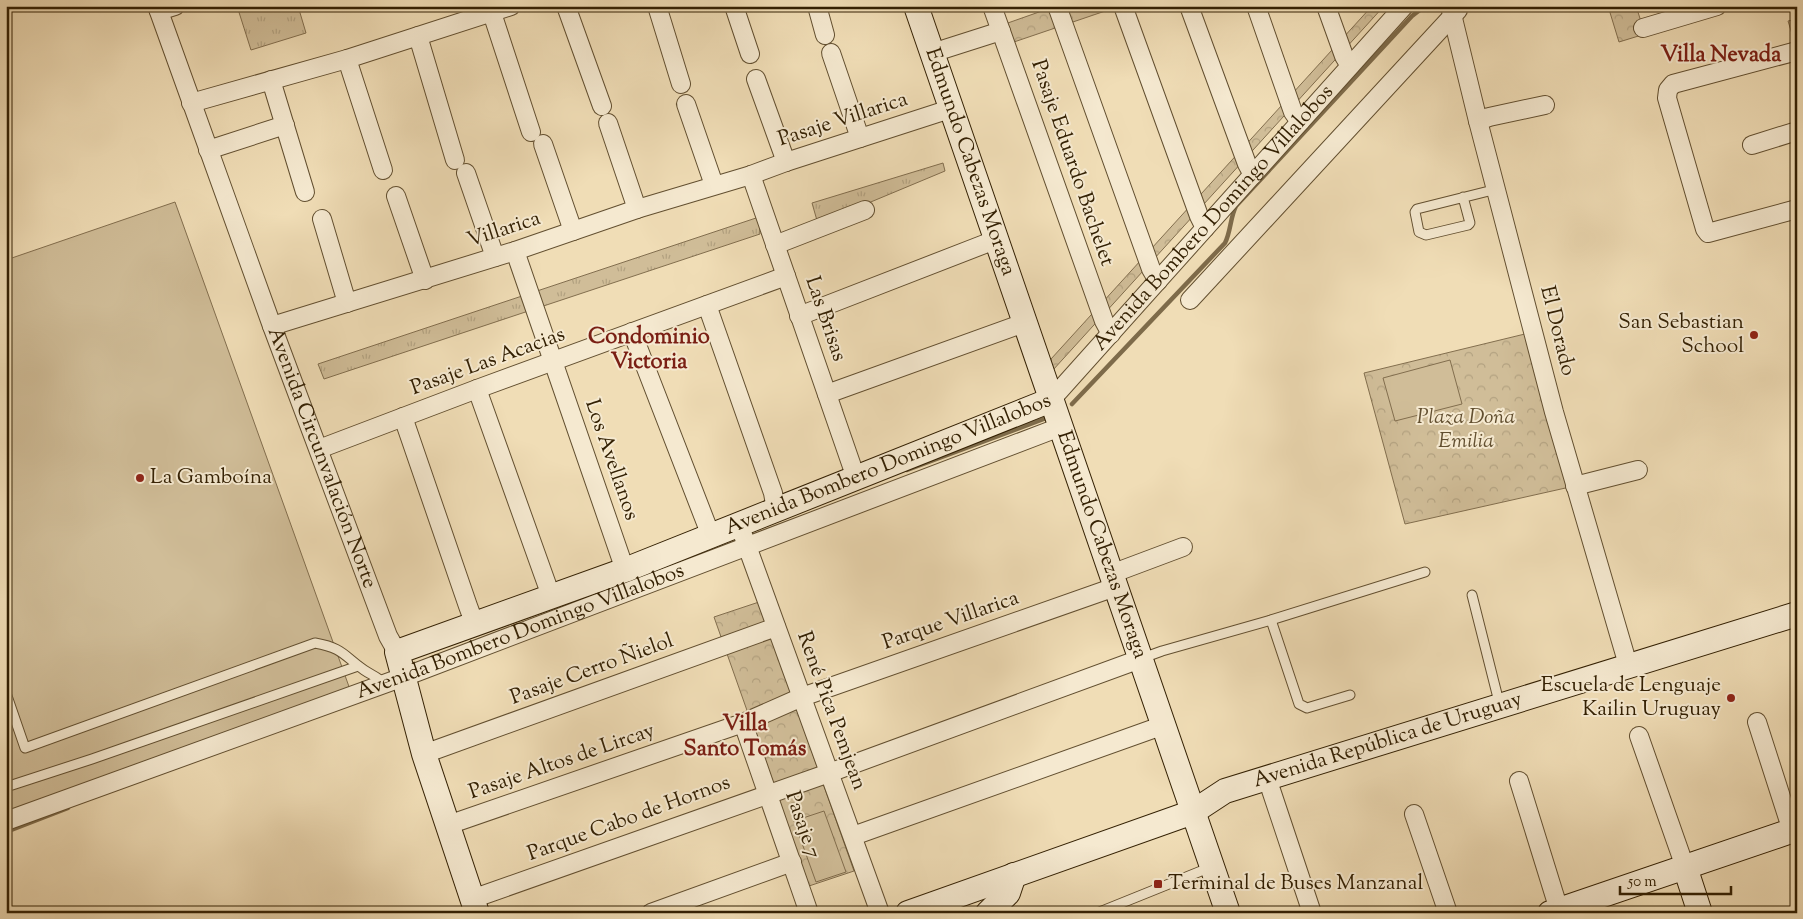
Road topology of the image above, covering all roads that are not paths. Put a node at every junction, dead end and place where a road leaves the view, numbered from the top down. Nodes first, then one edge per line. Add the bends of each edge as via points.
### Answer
1 (510, 6) edge
2 (566, 6) edge
3 (657, 6) edge
4 (734, 6) edge
5 (817, 6) edge
6 (916, 6) edge
7 (992, 6) edge
8 (1057, 6) edge
9 (1123, 6) edge
10 (1189, 6) edge
11 (1256, 6) edge
12 (1326, 6) edge
13 (1717, 6) edge
14 (163, 8) edge
15 (1401, 8) edge
16 (1455, 10) edge
17 (492, 13) junction
18 (1643, 28) dead end
19 (1001, 31) junction
20 (825, 35) dead end
21 (418, 36) junction
22 (1797, 51) edge
23 (831, 53) dead end
24 (932, 53) junction
25 (750, 54) dead end
26 (348, 59) junction
27 (1350, 66) junction
28 (756, 79) dead end
29 (271, 80) junction
30 (681, 84) dead end
31 (191, 103) junction
32 (686, 104) dead end
33 (1544, 105) dead end
34 (602, 106) dead end
35 (950, 109) junction
36 (1478, 121) junction
37 (1300, 122) junction
38 (608, 123) dead end
39 (285, 126) junction
40 (1797, 131) edge
41 (860, 138) junction
42 (1752, 145) dead end
43 (208, 150) junction
44 (786, 162) junction
45 (383, 170) dead end
46 (750, 175) junction
47 (1253, 175) junction
48 (714, 185) junction
49 (1496, 189) junction
50 (305, 192) dead end
51 (396, 196) dead end
52 (1463, 197) junction
53 (637, 209) junction
54 (1797, 209) edge
55 (865, 210) dead end
56 (322, 219) dead end
57 (1205, 228) junction
58 (573, 231) junction
59 (995, 240) junction
60 (774, 245) junction
61 (515, 251) junction
62 (494, 257) junction
63 (786, 276) junction
64 (425, 280) junction
65 (1158, 281) junction
66 (1190, 300) dead end
67 (347, 303) junction
68 (707, 305) junction
69 (799, 316) junction
70 (1024, 323) junction
71 (272, 326) junction
72 (632, 332) junction
73 (1110, 334) junction
74 (553, 362) junction
75 (477, 389) junction
76 (827, 394) junction
77 (1051, 400) junction
78 (404, 417) junction
79 (1060, 427) junction
80 (319, 449) junction
81 (1638, 470) dead end
82 (856, 478) junction
83 (1575, 486) junction
84 (776, 510) junction
85 (743, 535) junction
86 (711, 536) junction
87 (1183, 547) dead end
88 (625, 570) junction
89 (1425, 572) dead end
90 (1113, 580) junction
91 (1472, 595) dead end
92 (551, 596) junction
93 (1797, 614) edge
94 (1271, 620) junction
95 (475, 625) junction
96 (776, 627) junction
97 (397, 652) junction
98 (1140, 659) junction
99 (1628, 665) junction
100 (358, 666) junction
101 (394, 680) junction
102 (6, 693) edge
103 (1350, 695) dead end
104 (802, 697) junction
105 (1500, 706) junction
106 (1758, 722) dead end
107 (743, 723) junction
108 (1164, 725) junction
109 (1638, 736) dead end
110 (424, 754) junction
111 (830, 773) junction
112 (1267, 778) junction
113 (1519, 781) dead end
114 (6, 787) edge
115 (768, 794) junction
116 (1193, 812) junction
117 (1414, 814) dead end
118 (6, 821) edge
119 (448, 825) junction
120 (1794, 830) edge
121 (853, 836) junction
122 (792, 862) junction
123 (1211, 866) junction
124 (1685, 867) junction
125 (1014, 875) junction
126 (474, 906) edge
127 (1554, 911) edge
128 (651, 913) edge
129 (810, 913) edge
130 (880, 913) edge
131 (908, 913) edge
132 (988, 913) edge
133 (1097, 913) edge
134 (1228, 913) edge
135 (1312, 913) edge
136 (1448, 913) edge
137 (1700, 913) edge

1 - 17 street
2 - 34 street
3 - 30 street
4 - 25 street
5 - 20 street
6 - 24 street, Edmundo Cabezas Moraga
7 - 19 street, Pasaje Eduardo Bachelet
8 - 65 street
9 - 57 street
10 - 47 street
11 - 37 street
12 - 27 street
13 - 18 street
14 - 31 street, Avenida Circunvalación Norte
15 - 27 street, Avenida Bombero Domingo Villalobos
16 - 36 street, El Dorado
16 - 66 street, Avenida Bombero Domingo Villalobos
17 - 21 street
17 - 58 street
19 - 24 street
19 - 73 street, Pasaje Eduardo Bachelet
21 - 26 street
21 - 62 street via 460,166
22 - 54 street via 1673,84 1668,90 1668,98 1708,232
23 - 41 street
24 - 35 street, Edmundo Cabezas Moraga
26 - 29 street
26 - 45 street
27 - 37 street, Avenida Bombero Domingo Villalobos
28 - 44 street
29 - 31 street
29 - 39 street
31 - 43 street, Avenida Circunvalación Norte
32 - 48 street
33 - 36 street
35 - 41 street, Pasaje Villarica
35 - 59 street, Edmundo Cabezas Moraga
36 - 49 street, El Dorado
37 - 47 street, Avenida Bombero Domingo Villalobos
38 - 53 street
39 - 43 street
39 - 50 street
40 - 42 street
41 - 44 street, Pasaje Villarica
43 - 71 street, Avenida Circunvalación Norte
44 - 46 street, Pasaje Villarica
46 - 48 street, Villarica
46 - 60 street, Las Brisas
47 - 57 street, Avenida Bombero Domingo Villalobos
48 - 53 street, Villarica
49 - 52 lane
49 - 83 street, El Dorado
51 - 64 street
52 - 52 lane via 1416,209 1420,232 1426,235 1468,225
53 - 58 street, Villarica
55 - 60 street
56 - 67 street
57 - 65 street, Avenida Bombero Domingo Villalobos
58 - 61 street, Villarica
59 - 69 street
59 - 70 street, Edmundo Cabezas Moraga
60 - 63 street, Las Brisas
61 - 62 street, Villarica
61 - 74 street, Los Avellanos
62 - 64 street, Villarica
63 - 68 street, Pasaje Las Acacias
63 - 69 street, Las Brisas
64 - 67 street, Villarica
65 - 73 street, Avenida Bombero Domingo Villalobos
67 - 71 street, Villarica
68 - 72 street, Pasaje Las Acacias
68 - 84 street via 773,493
69 - 76 street, Las Brisas
70 - 76 street
70 - 77 street, Edmundo Cabezas Moraga
71 - 80 street, Avenida Circunvalación Norte
72 - 74 street, Pasaje Las Acacias
72 - 86 street
73 - 77 street, Avenida Bombero Domingo Villalobos
74 - 75 street, Pasaje Las Acacias
74 - 88 street, Los Avellanos
75 - 78 street, Pasaje Las Acacias
75 - 92 street
76 - 82 street, Las Brisas
77 - 79 street, Edmundo Cabezas Moraga
77 - 82 street, Avenida Bombero Domingo Villalobos
78 - 80 street, Pasaje Las Acacias
78 - 95 street
79 - 85 street, Avenida Bombero Domingo Villalobos
79 - 90 street, Edmundo Cabezas Moraga
80 - 97 street, Avenida Circunvalación Norte via 388,636
81 - 83 street
82 - 84 street, Avenida Bombero Domingo Villalobos
83 - 99 street, El Dorado
84 - 85 street, Avenida Bombero Domingo Villalobos
85 - 86 street, Avenida Bombero Domingo Villalobos
85 - 96 street, René Pica Pemjean
85 - 101 street, Avenida Bombero Domingo Villalobos
86 - 88 street, Avenida Bombero Domingo Villalobos
87 - 90 street, Parque Villarica
88 - 92 street, Avenida Bombero Domingo Villalobos
89 - 94 lane
90 - 98 street, Edmundo Cabezas Moraga
90 - 104 street, Parque Villarica
91 - 105 lane
92 - 95 street, Avenida Bombero Domingo Villalobos
93 - 99 street, Avenida República de Uruguay
94 - 98 lane
94 - 103 lane via 1299,704 1307,708
95 - 97 street, Avenida Bombero Domingo Villalobos
96 - 104 street, René Pica Pemjean
96 - 110 street, Pasaje Cerro Ñielol
97 - 101 street, Avenida Circunvalación Norte
98 - 108 street, Edmundo Cabezas Moraga
98 - 111 street, Parque Cabo de Hornos
99 - 105 street, Avenida República de Uruguay
100 - 101 lane via 381,680
100 - 102 lane via 334,647 315,643 25,748
100 - 114 lane
101 - 110 street, Avenida Circunvalación Norte
101 - 118 street, Avenida Bombero Domingo Villalobos
104 - 107 street, Pasaje Altos de Lircay
104 - 111 street, René Pica Pemjean
105 - 112 street, Avenida República de Uruguay
106 - 120 street
107 - 115 street, Pasaje 7
107 - 119 street, Pasaje Altos de Lircay
108 - 116 street, Edmundo Cabezas Moraga
108 - 121 street
109 - 124 street
110 - 119 street, Avenida Circunvalación Norte
111 - 115 street, Parque Cabo de Hornos
111 - 121 street, René Pica Pemjean
112 - 116 street, Avenida República de Uruguay via 1226,791
112 - 135 street
113 - 127 street
115 - 122 street, Pasaje 7
115 - 126 street, Parque Cabo de Hornos
116 - 123 street, Edmundo Cabezas Moraga
116 - 125 street, Avenida República de Uruguay
117 - 136 street
119 - 126 street, Avenida Circunvalación Norte
120 - 124 street
121 - 130 street, René Pica Pemjean
122 - 128 street
122 - 129 street, Pasaje 7
123 - 133 lane
123 - 134 street, Edmundo Cabezas Moraga
124 - 127 street
124 - 137 street
125 - 131 street, Avenida República de Uruguay
125 - 132 street via 1008,893

